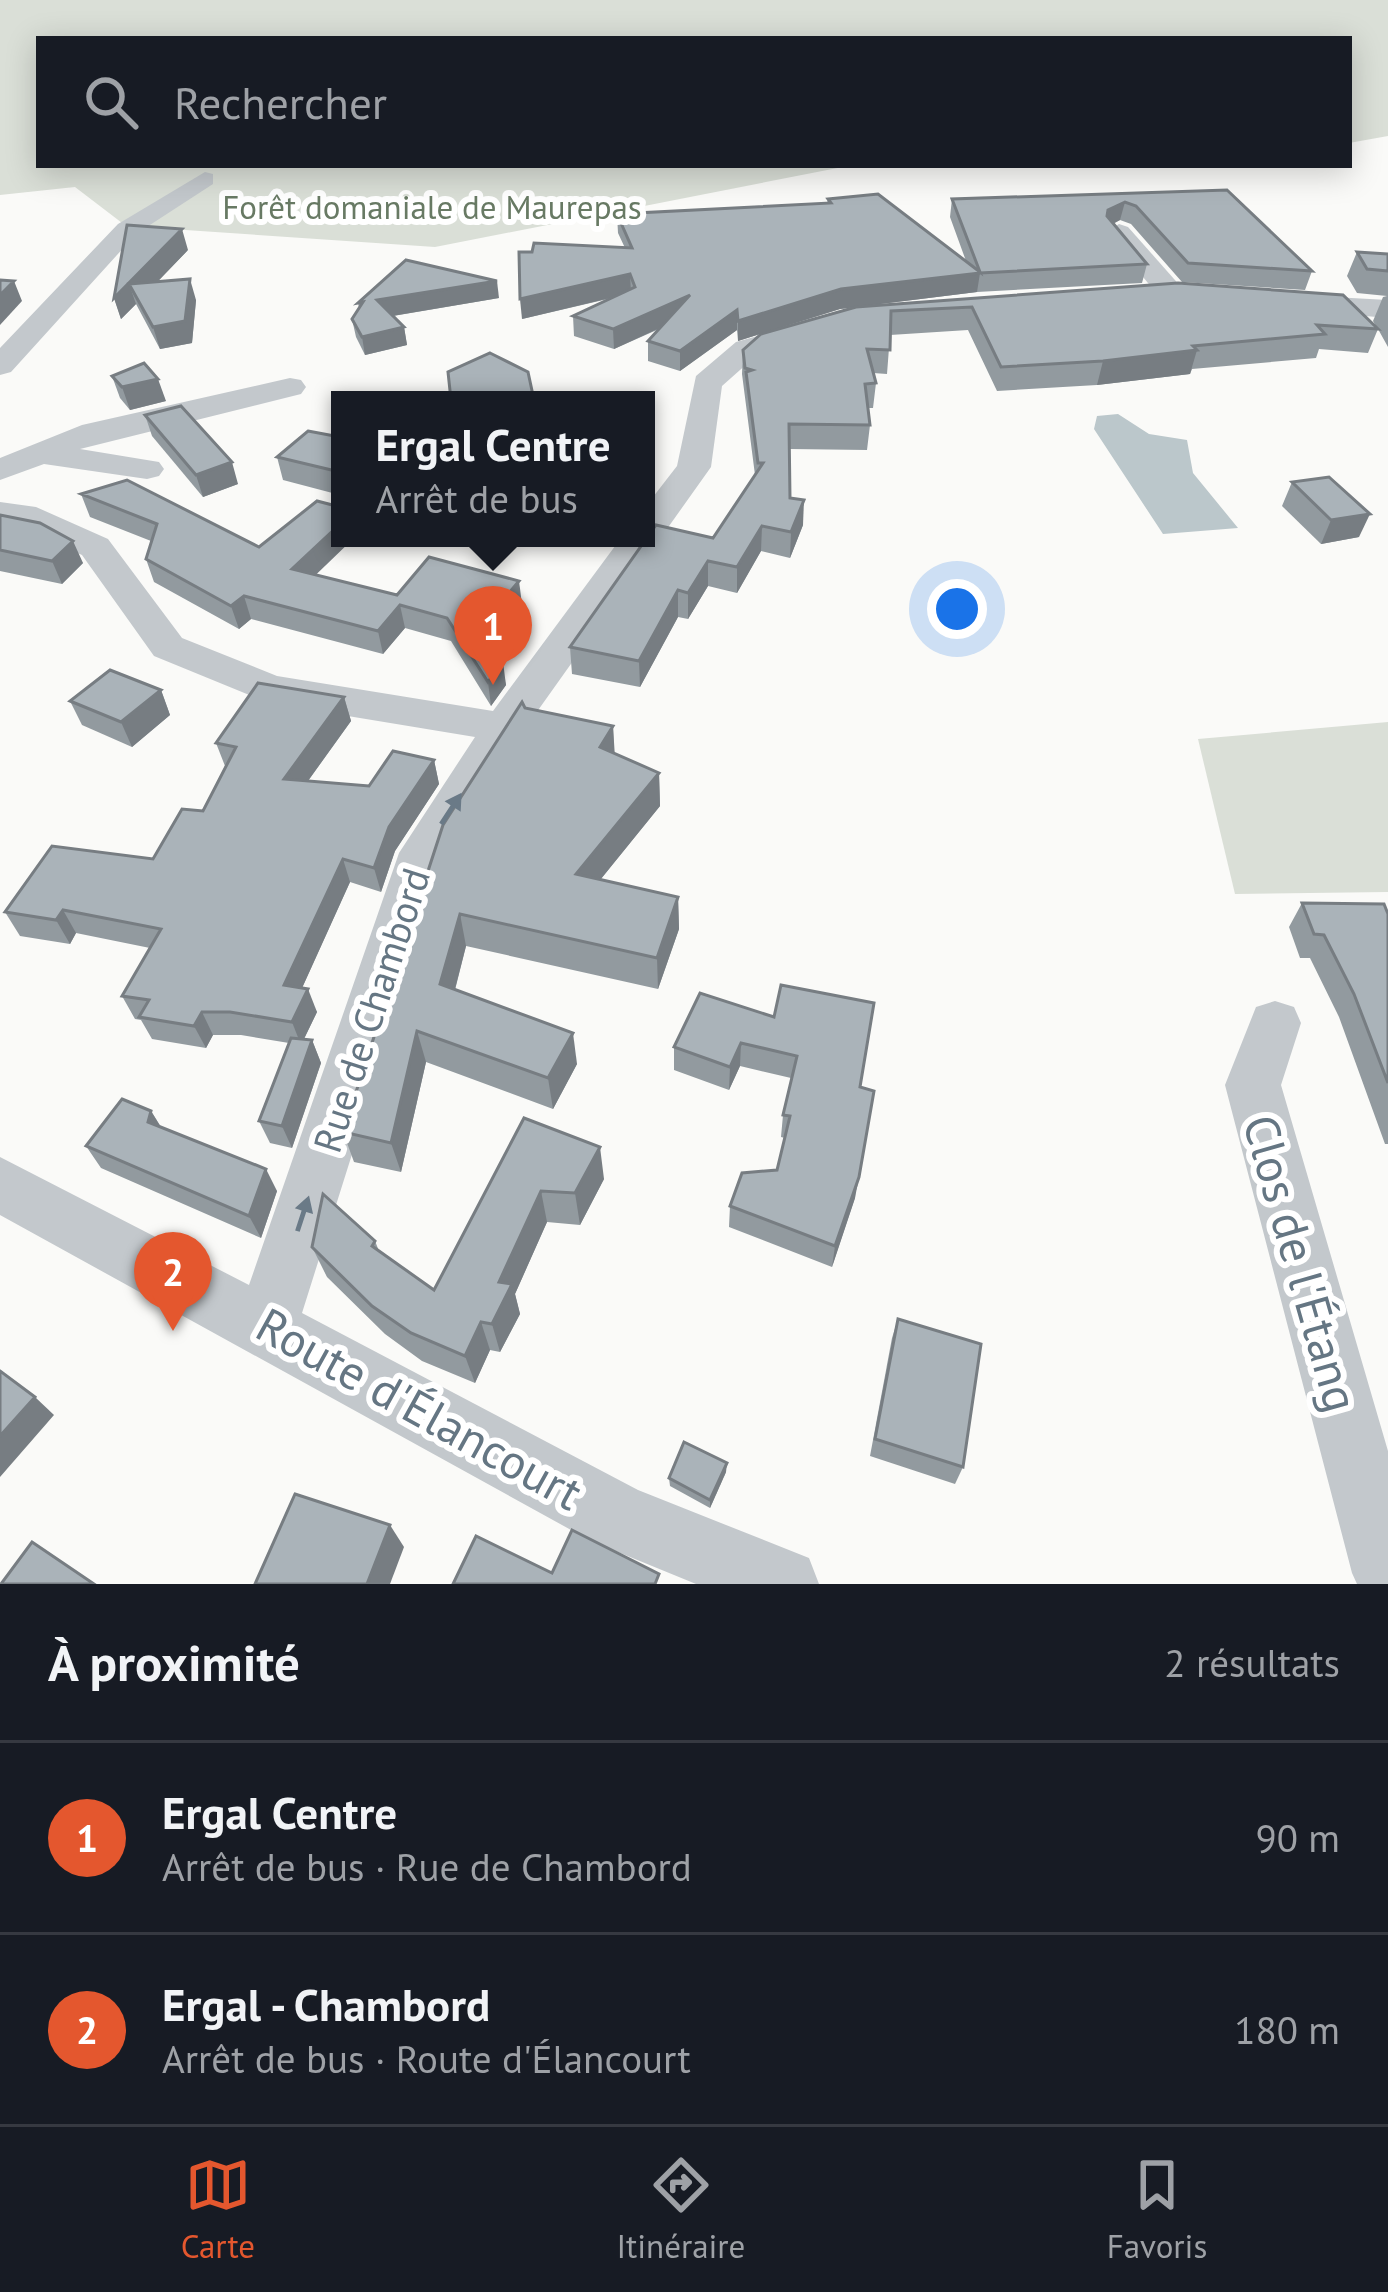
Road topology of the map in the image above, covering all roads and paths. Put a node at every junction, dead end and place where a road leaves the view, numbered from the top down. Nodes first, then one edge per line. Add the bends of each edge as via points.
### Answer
1 (205, 179) dead end
2 (1119, 232) edge
3 (1128, 298) edge
4 (1258, 300) edge
5 (1388, 309) edge
6 (830, 324) edge
7 (0, 366) edge
8 (290, 386) dead end
9 (40, 454) junction
10 (147, 469) dead end
11 (0, 470) edge
12 (0, 513) edge
13 (655, 518) edge
14 (634, 547) edge
15 (504, 728) junction
16 (1275, 1023) dead end
17 (0, 1184) edge
18 (267, 1324) junction
19 (1388, 1573) edge
20 (783, 1584) edge

1 - 7 street via 127,229
2 - 3 street via 1183,295
4 - 5 street
6 - 13 street via 747,349 707,383 694,466
8 - 9 street via 94,432
9 - 10 street
9 - 11 street
12 - 15 street via 95,547 168,646 269,689
14 - 15 street, Rue de Chambord
18 -> 15 street, Rue de Chambord via 422,854
16 - 19 street, Clos de l'Étang via 1252,1084
17 - 18 street, Route d'Élancourt
18 - 20 street, Route d'Élancourt via 616,1516

